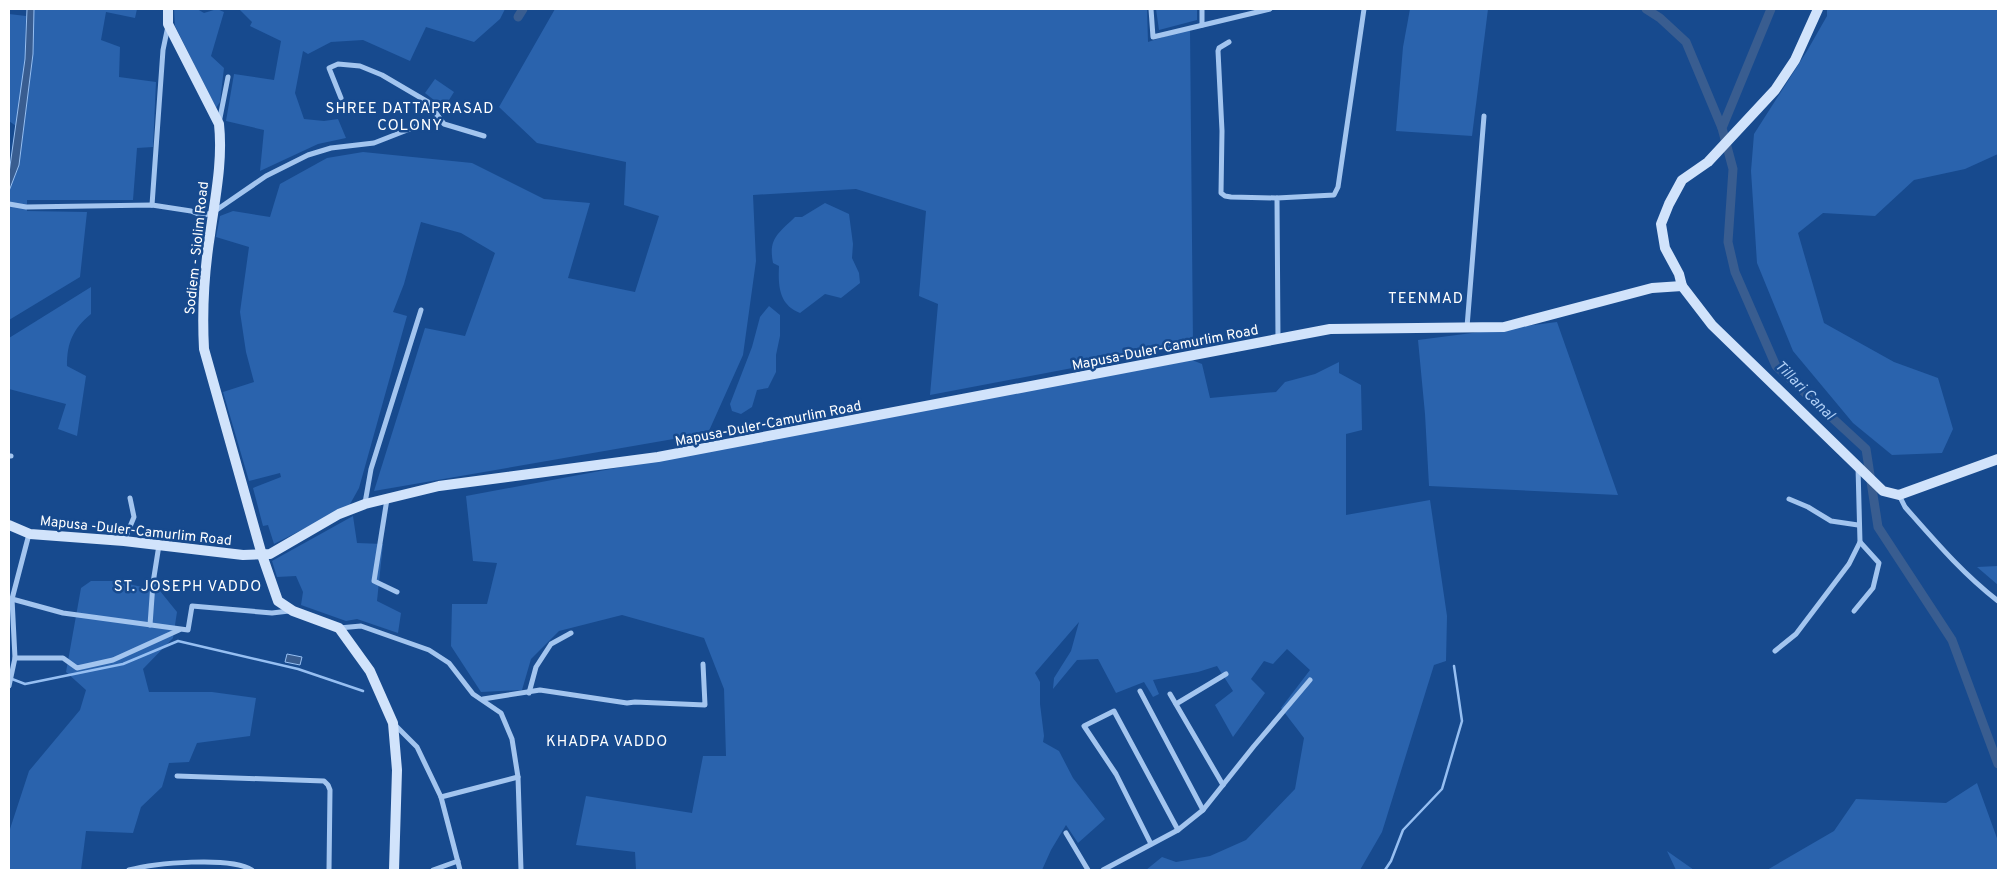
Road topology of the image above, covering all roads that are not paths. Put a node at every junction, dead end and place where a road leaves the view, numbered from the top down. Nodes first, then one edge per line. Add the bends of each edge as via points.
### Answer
1 (168, 9) edge
2 (1151, 9) edge
3 (1202, 9) edge
4 (1270, 9) edge
5 (1364, 9) edge
6 (1818, 9) edge
7 (1254, 10) edge
8 (168, 24) junction
9 (1202, 25) junction
10 (1229, 42) dead end
11 (228, 77) dead end
12 (341, 98) dead end
13 (1484, 116) dead end
14 (438, 118) junction
15 (219, 124) junction
16 (484, 136) dead end
17 (1277, 198) junction
18 (9, 204) edge
19 (152, 205) junction
20 (215, 211) junction
21 (1682, 286) junction
22 (420, 310) dead end
23 (1467, 328) junction
24 (1278, 339) junction
25 (1998, 459) edge
26 (1861, 470) junction
27 (1899, 494) junction
28 (130, 498) dead end
29 (387, 499) junction
30 (1789, 500) dead end
31 (364, 504) junction
32 (9, 525) edge
33 (1858, 525) junction
34 (30, 534) junction
35 (124, 541) junction
36 (1860, 542) junction
37 (159, 545) junction
38 (262, 555) junction
39 (397, 592) dead end
40 (12, 599) junction
41 (1998, 601) edge
42 (293, 611) junction
43 (1854, 611) dead end
44 (150, 625) junction
45 (338, 628) junction
46 (181, 629) junction
47 (571, 633) dead end
48 (1775, 651) dead end
49 (15, 658) junction
50 (703, 664) dead end
51 (1226, 674) dead end
52 (1310, 680) dead end
53 (9, 686) edge
54 (1140, 691) dead end
55 (529, 693) junction
56 (1170, 694) dead end
57 (483, 699) junction
58 (1176, 704) junction
59 (393, 722) junction
60 (177, 776) dead end
61 (518, 777) junction
62 (1223, 785) junction
63 (441, 797) junction
64 (1203, 810) junction
65 (1178, 830) junction
66 (1066, 833) dead end
67 (1151, 844) junction
68 (458, 861) junction
69 (129, 870) edge
70 (252, 870) edge
71 (329, 870) edge
72 (394, 870) edge
73 (433, 870) edge
74 (460, 870) edge
75 (522, 870) edge
76 (1088, 870) edge
77 (1103, 870) edge

1 - 8 street, Sodiem - Siolim Road
2 - 9 street via 1154,37
3 - 9 street
4 - 7 street
5 - 17 street via 1338,187 1334,195
6 - 21 street via 1795,60 1775,90 1708,162 1682,180 1669,204 1661,224 1665,248
7 - 9 street
8 - 15 street, Sodiem - Siolim Road
8 - 19 street via 163,50
10 - 17 street via 1218,51 1221,193 1231,197
11 - 15 street
12 - 14 street via 329,68 338,64 360,66 428,102
13 - 23 street
14 - 16 street via 444,124
14 - 20 street via 374,143 331,148 308,155 266,176
15 - 20 street, Sodiem - Siolim Road via 221,139
17 - 24 street
18 - 19 street via 26,207
19 - 20 street via 203,216
20 - 38 street, Sodiem - Siolim Road via 202,316 204,350
21 - 23 street, Mapusa-Duler-Camurlim Road via 1652,288 1504,327
21 - 26 street via 1712,326
22 - 31 street via 371,469
23 - 24 street, Mapusa-Duler-Camurlim Road via 1330,329
24 - 29 street, Mapusa-Duler-Camurlim Road via 658,457 439,486
25 - 27 street
26 - 27 street via 1883,491
26 - 33 street
27 - 41 street via 1905,507 1961,569
28 - 35 street via 134,518
29 - 31 street, Mapusa-Duler-Camurlim Road
29 - 39 street via 374,581
30 - 33 street via 1831,521
31 - 38 street, Mapusa-Duler-Camurlim Road via 339,514 270,554
32 - 34 street, Mapusa -Duler-Camurlim Road
33 - 36 street
34 - 35 street, Mapusa -Duler-Camurlim Road
34 - 40 street
35 - 37 street, Mapusa -Duler-Camurlim Road
36 - 43 street via 1879,563 1873,588
36 - 48 street via 1849,564 1796,634
37 - 38 street, Mapusa -Duler-Camurlim Road
37 - 44 street
38 - 42 street, Sodiem - Siolim Road via 278,601
40 - 44 street via 64,614
40 - 49 street
42 - 45 street
42 - 46 street via 272,613 192,606 188,630
44 - 46 street
45 - 57 street via 361,626 428,650 449,663 473,694
45 - 59 street via 370,671
46 - 49 street via 113,660 77,668 63,658
47 - 55 street via 551,644 536,667
49 - 53 street
50 - 55 street via 705,705 628,703 540,690
51 - 58 street
52 - 62 street
54 - 64 street
55 - 57 street
56 - 58 street
57 - 61 street via 501,713 509,730
58 - 62 street
59 - 63 street via 416,747
59 - 72 street via 396,770
60 - 71 street via 324,781 330,790
61 - 63 street
61 - 75 street
62 - 64 street
63 - 68 street
64 - 65 street
65 - 67 street
65 - 67 street via 1114,711 1084,726 1116,774
66 - 76 street
67 - 77 street
68 - 73 street
68 - 74 street
69 - 70 street via 162,864 227,863

